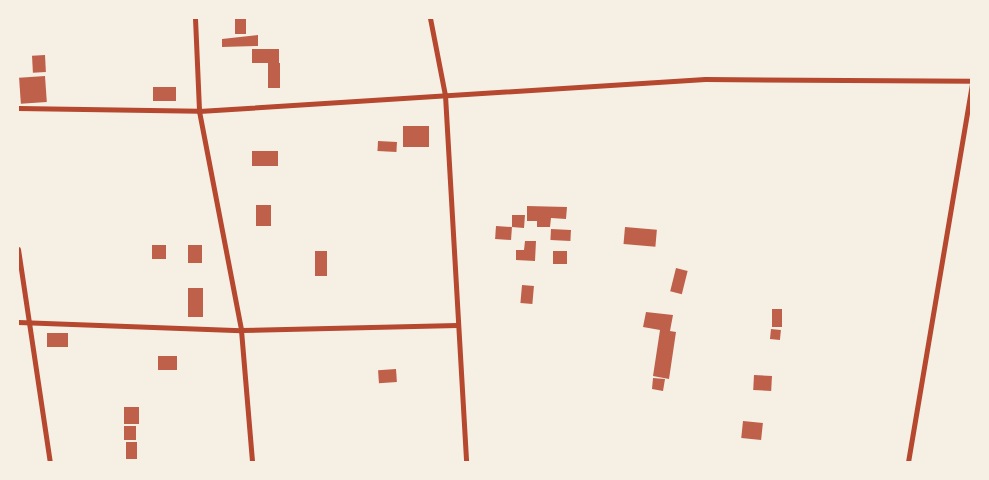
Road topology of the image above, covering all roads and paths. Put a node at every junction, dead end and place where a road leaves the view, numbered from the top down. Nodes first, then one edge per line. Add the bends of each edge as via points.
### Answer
1 (195, 18) edge
2 (430, 18) edge
3 (972, 83) edge
4 (445, 95) junction
5 (18, 108) edge
6 (199, 111) junction
7 (18, 249) edge
8 (18, 322) edge
9 (26, 322) junction
10 (457, 325) junction
11 (240, 330) junction
12 (50, 462) edge
13 (252, 462) edge
14 (466, 462) edge
15 (908, 462) edge

1 - 6 street
2 - 4 street
3 - 4 street via 705,79
3 - 15 street
4 - 6 street
4 - 10 street
5 - 6 street
6 - 11 street
7 - 9 street
8 - 9 street
9 - 11 street
9 - 12 street
10 - 11 street
10 - 14 street
11 - 13 street

